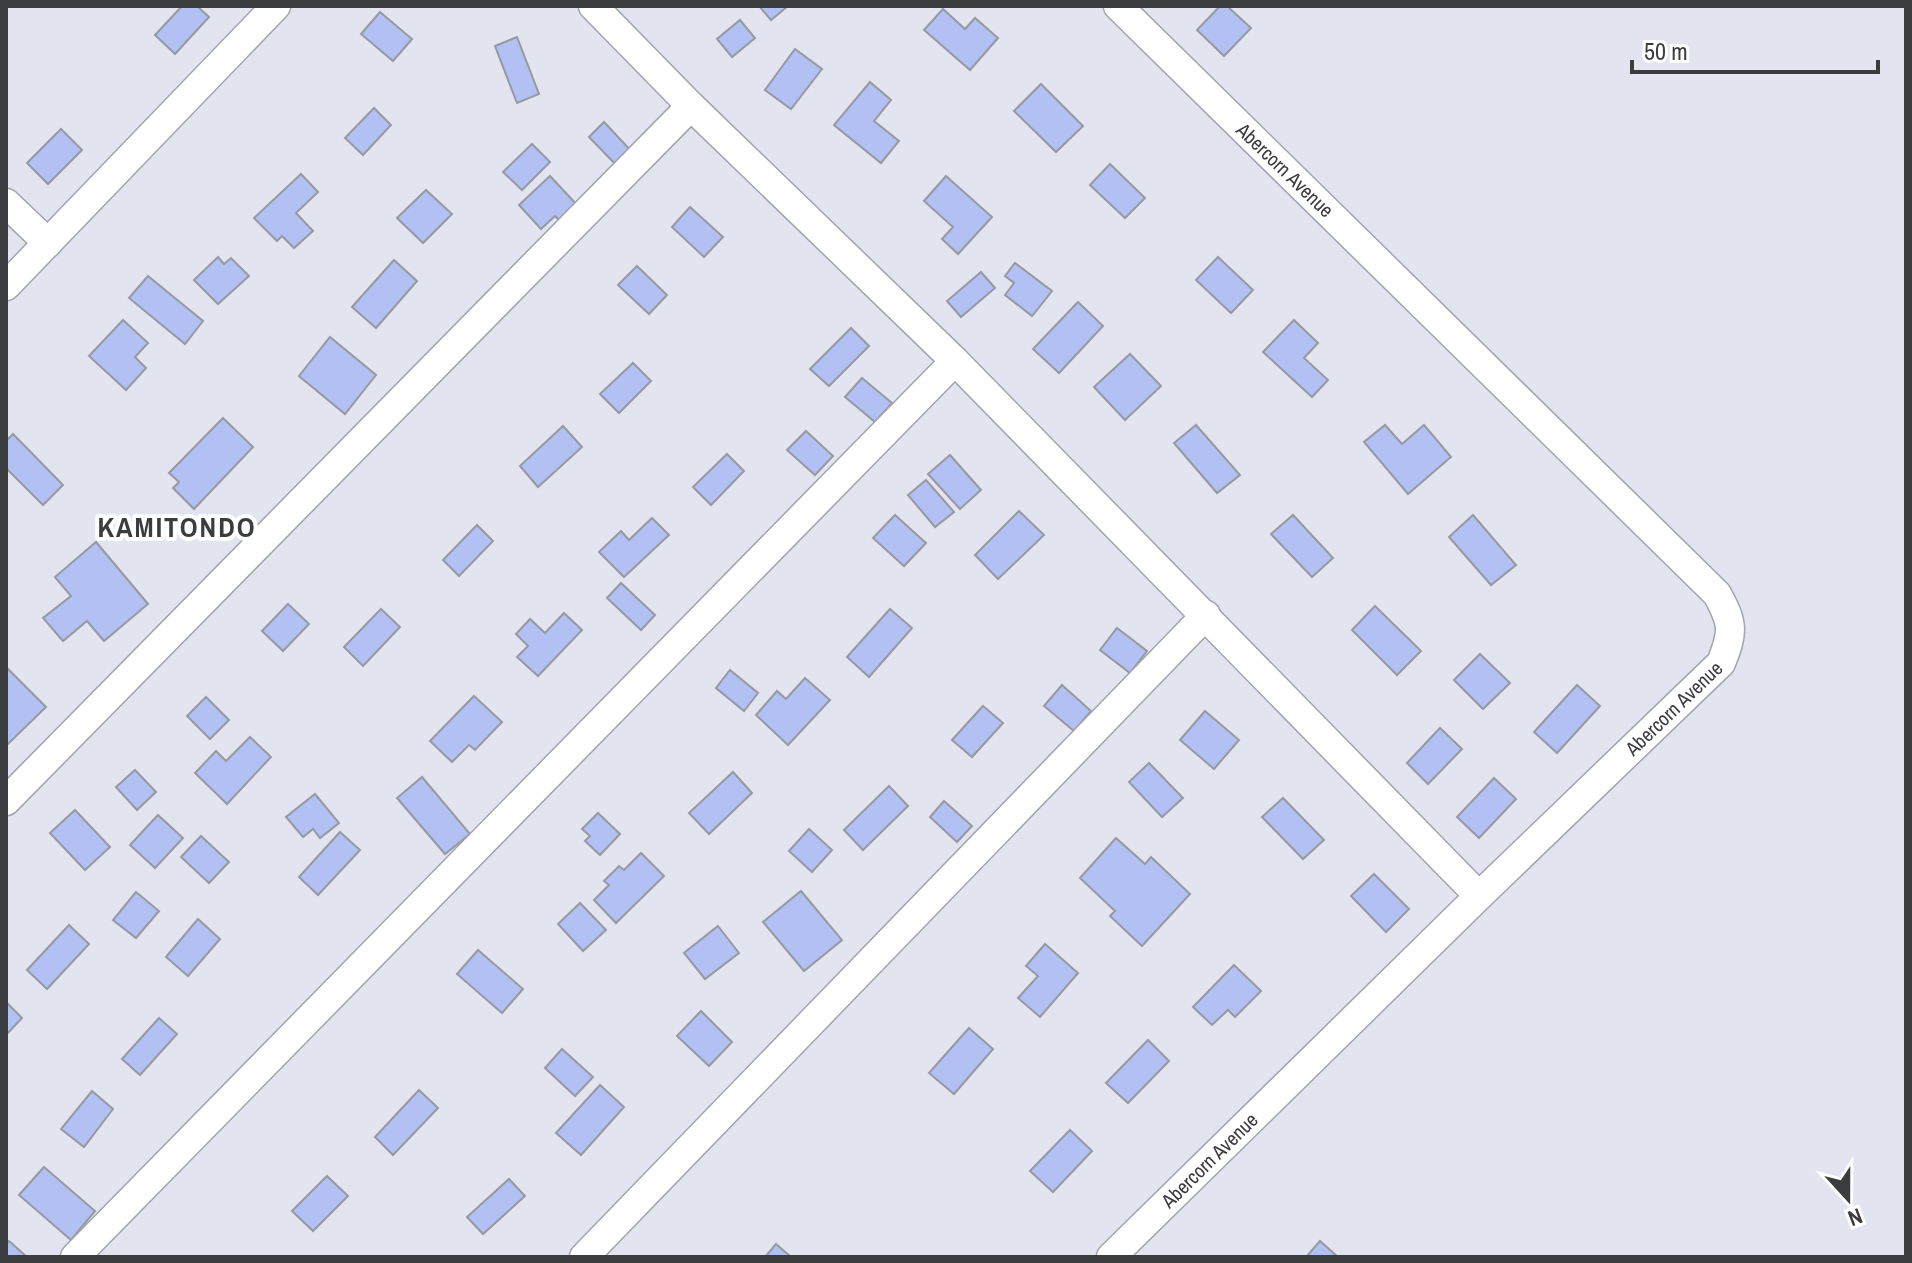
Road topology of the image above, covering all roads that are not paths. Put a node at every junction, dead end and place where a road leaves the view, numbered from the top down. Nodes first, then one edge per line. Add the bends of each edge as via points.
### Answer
1 (276, 6) edge
2 (593, 6) edge
3 (1118, 6) edge
4 (691, 106) junction
5 (6, 203) edge
6 (48, 243) junction
7 (6, 286) edge
8 (955, 361) junction
9 (1206, 615) junction
10 (6, 801) edge
11 (1479, 896) junction
12 (75, 1257) edge
13 (584, 1257) edge
14 (1111, 1257) edge

1 - 6 street
2 - 4 street
3 - 11 street, Abercorn Avenue via 1717,594 1729,616 1731,641 1721,663
4 - 8 street
4 - 10 street
5 - 6 street
6 - 7 street
8 - 9 street
8 - 12 street
9 - 11 street
9 - 13 street
11 - 14 street, Abercorn Avenue

